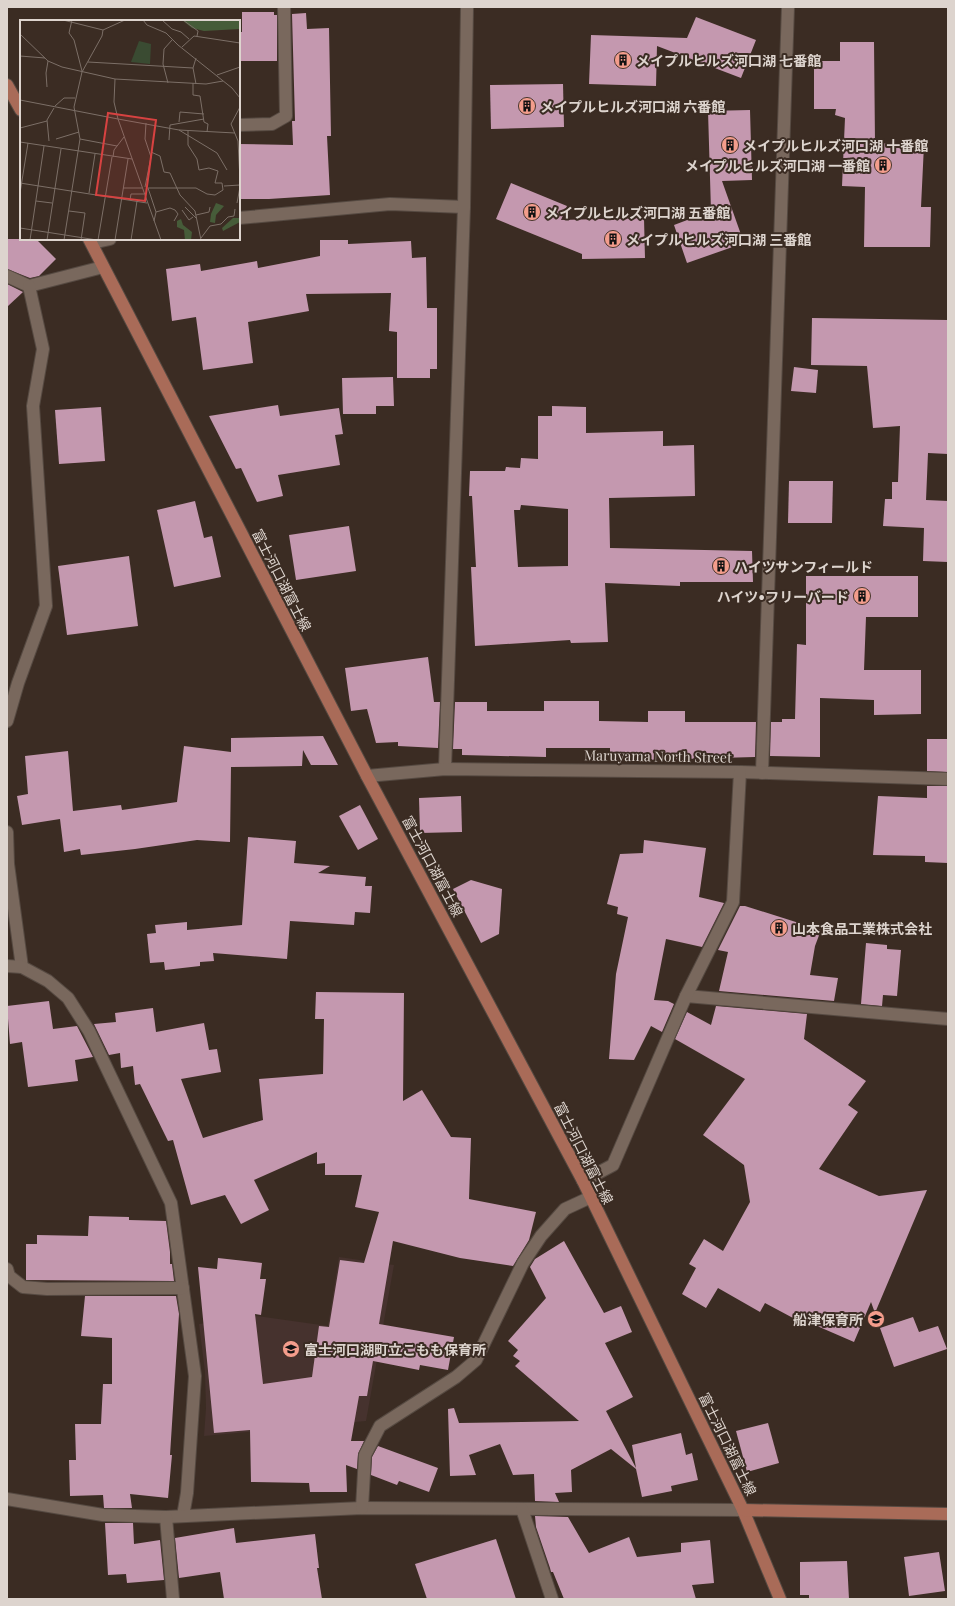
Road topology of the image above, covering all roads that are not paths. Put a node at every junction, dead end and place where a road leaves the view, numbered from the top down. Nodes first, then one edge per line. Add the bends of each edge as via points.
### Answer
1 (284, 7) edge
2 (467, 7) edge
3 (788, 7) edge
4 (7, 85) edge
5 (20, 108) edge
6 (240, 125) edge
7 (464, 207) junction
8 (240, 218) edge
9 (91, 241) edge
10 (102, 267) junction
11 (7, 276) edge
12 (29, 286) junction
13 (7, 721) edge
14 (445, 769) junction
15 (740, 772) junction
16 (762, 773) junction
17 (367, 776) junction
18 (948, 779) edge
19 (7, 832) edge
20 (7, 966) edge
21 (22, 967) junction
22 (686, 996) junction
23 (948, 1019) edge
24 (583, 1181) junction
25 (591, 1197) junction
26 (7, 1269) edge
27 (182, 1288) junction
28 (7, 1499) edge
29 (362, 1508) junction
30 (522, 1510) junction
31 (743, 1510) junction
32 (948, 1514) edge
33 (183, 1516) junction
34 (166, 1517) junction
35 (173, 1599) edge
36 (552, 1599) edge
37 (780, 1599) edge

1 - 6 street via 286,116 272,124
2 - 7 street
3 - 16 street
4 - 5 main road
7 - 8 street via 390,204
7 - 14 street
9 - 10 main road, 富士河口湖富士線
10 - 12 street
10 - 17 main road, 富士河口湖富士線
11 - 12 street
12 - 13 street via 43,349 33,406 46,606
14 - 15 street, Maruyama North Street
14 - 17 street, Maruyama North Street
15 - 16 street, Maruyama North Street
15 - 22 street via 732,902
16 - 18 street, Maruyama North Street
17 - 24 main road, 富士河口湖富士線
19 - 21 street via 8,864
20 - 21 street
21 - 27 street via 48,981 68,998 88,1031 171,1203
22 - 23 street
22 - 24 street via 614,1165
24 - 25 main road, 富士河口湖富士線
25 - 29 street via 565,1209 541,1236 523,1263 476,1360 456,1377 380,1426 365,1455
25 - 31 main road, 富士河口湖富士線
26 - 27 street via 9,1276 23,1287
27 - 33 street via 195,1376 188,1493
28 - 34 street via 103,1515
29 - 30 street
29 - 33 street
30 - 31 street
30 - 36 street
31 - 32 main road, 富士河口湖富士線
31 - 37 main road, 富士河口湖富士線
33 - 34 street
34 - 35 street

